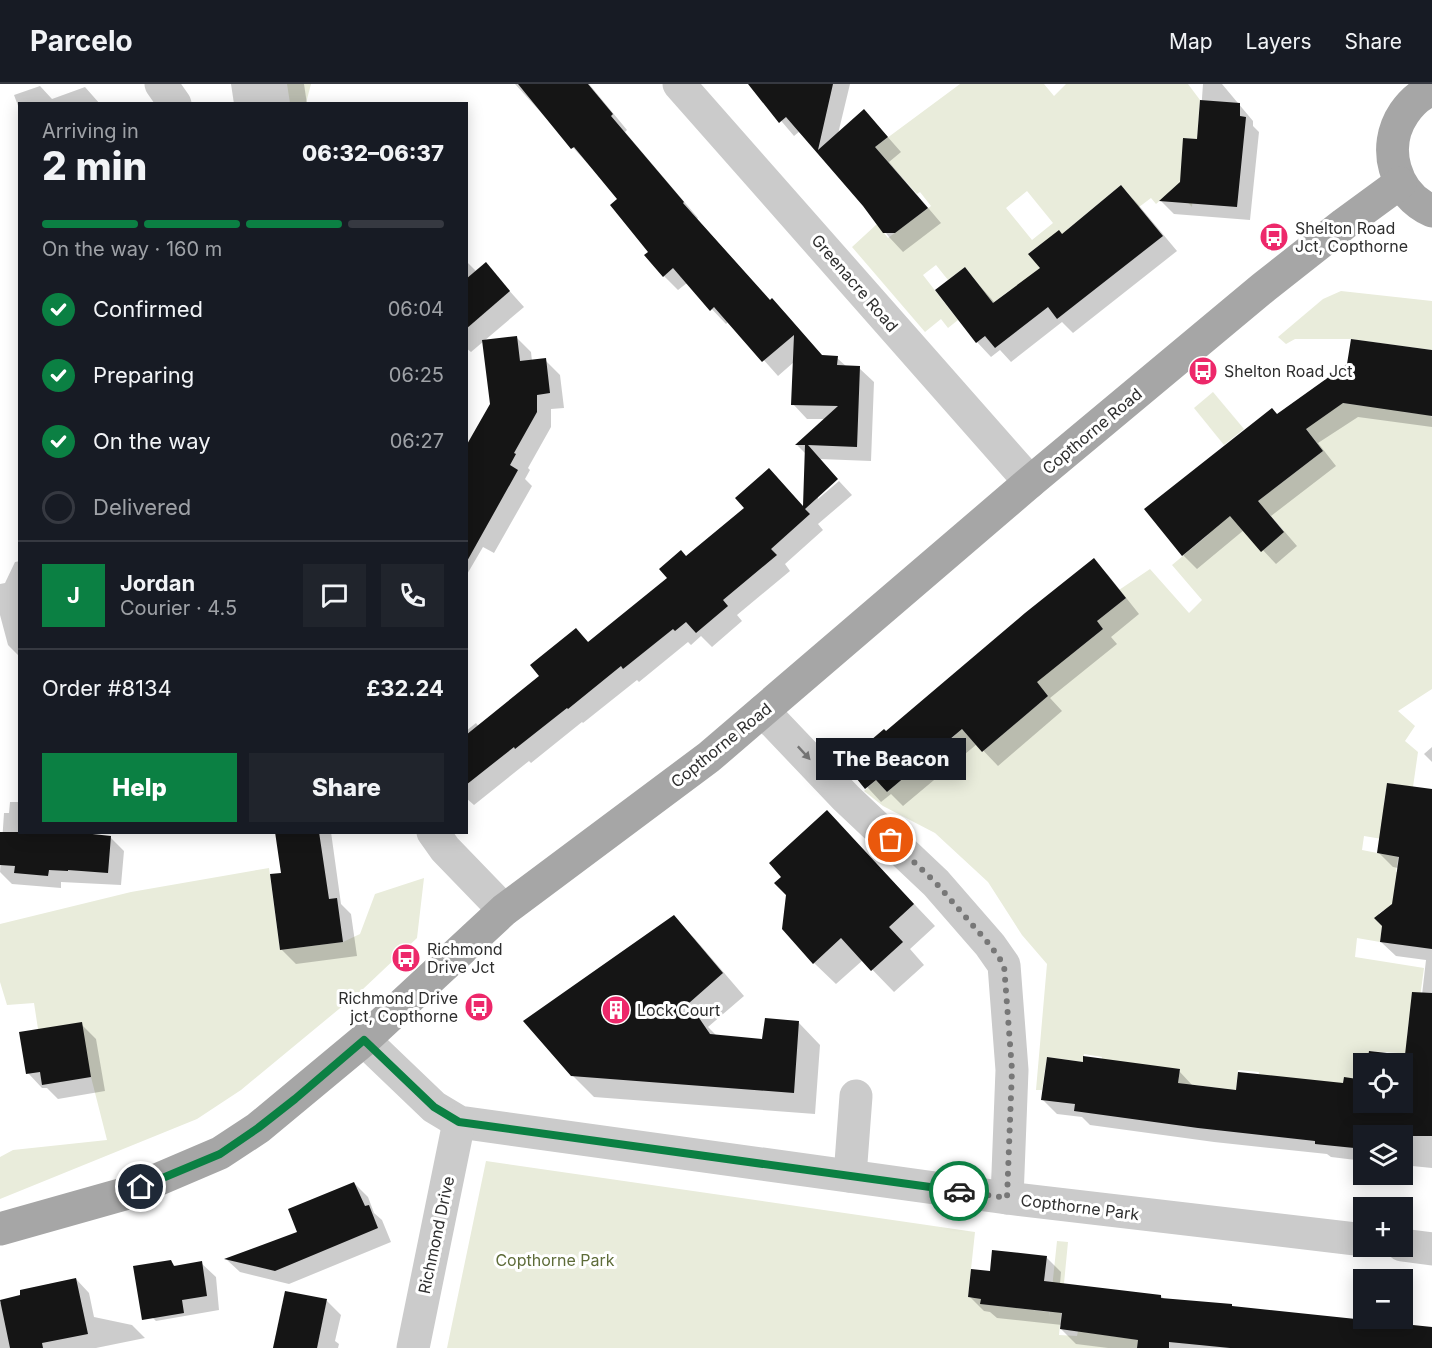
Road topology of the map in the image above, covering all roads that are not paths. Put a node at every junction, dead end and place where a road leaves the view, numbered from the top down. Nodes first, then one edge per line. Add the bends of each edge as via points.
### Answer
1 (161, 84) edge
2 (679, 84) edge
3 (1427, 88) edge
4 (174, 102) edge
5 (1400, 183) junction
6 (1432, 211) edge
7 (1030, 482) junction
8 (763, 711) junction
9 (435, 834) edge
10 (504, 910) junction
11 (364, 1040) junction
12 (856, 1096) dead end
13 (459, 1122) junction
14 (849, 1176) junction
15 (1007, 1198) junction
16 (0, 1229) edge
17 (1353, 1239) edge
18 (1413, 1246) edge
19 (1432, 1249) edge
20 (413, 1348) edge

1 - 4 street
2 - 7 street, Greenacre Road
3 - 5 main road via 1398,122 1392,142 1393,163
5 - 6 main road via 1411,197
5 - 7 main road, Copthorne Road via 1264,288
7 - 8 main road, Copthorne Road
8 - 10 main road, Copthorne Road via 709,757
8 -> 15 street via 846,798 936,883 1004,965 1012,1070
9 - 10 street
10 - 11 main road, Copthorne Road
11 - 13 street, Copthorne Park via 434,1107
11 - 16 main road, Copthorne Road via 295,1099 220,1154 124,1194
12 - 14 street
13 - 14 street, Copthorne Park
13 - 20 street, Richmond Drive
14 - 15 street, Copthorne Park
15 - 17 street, Copthorne Park
18 - 19 street

